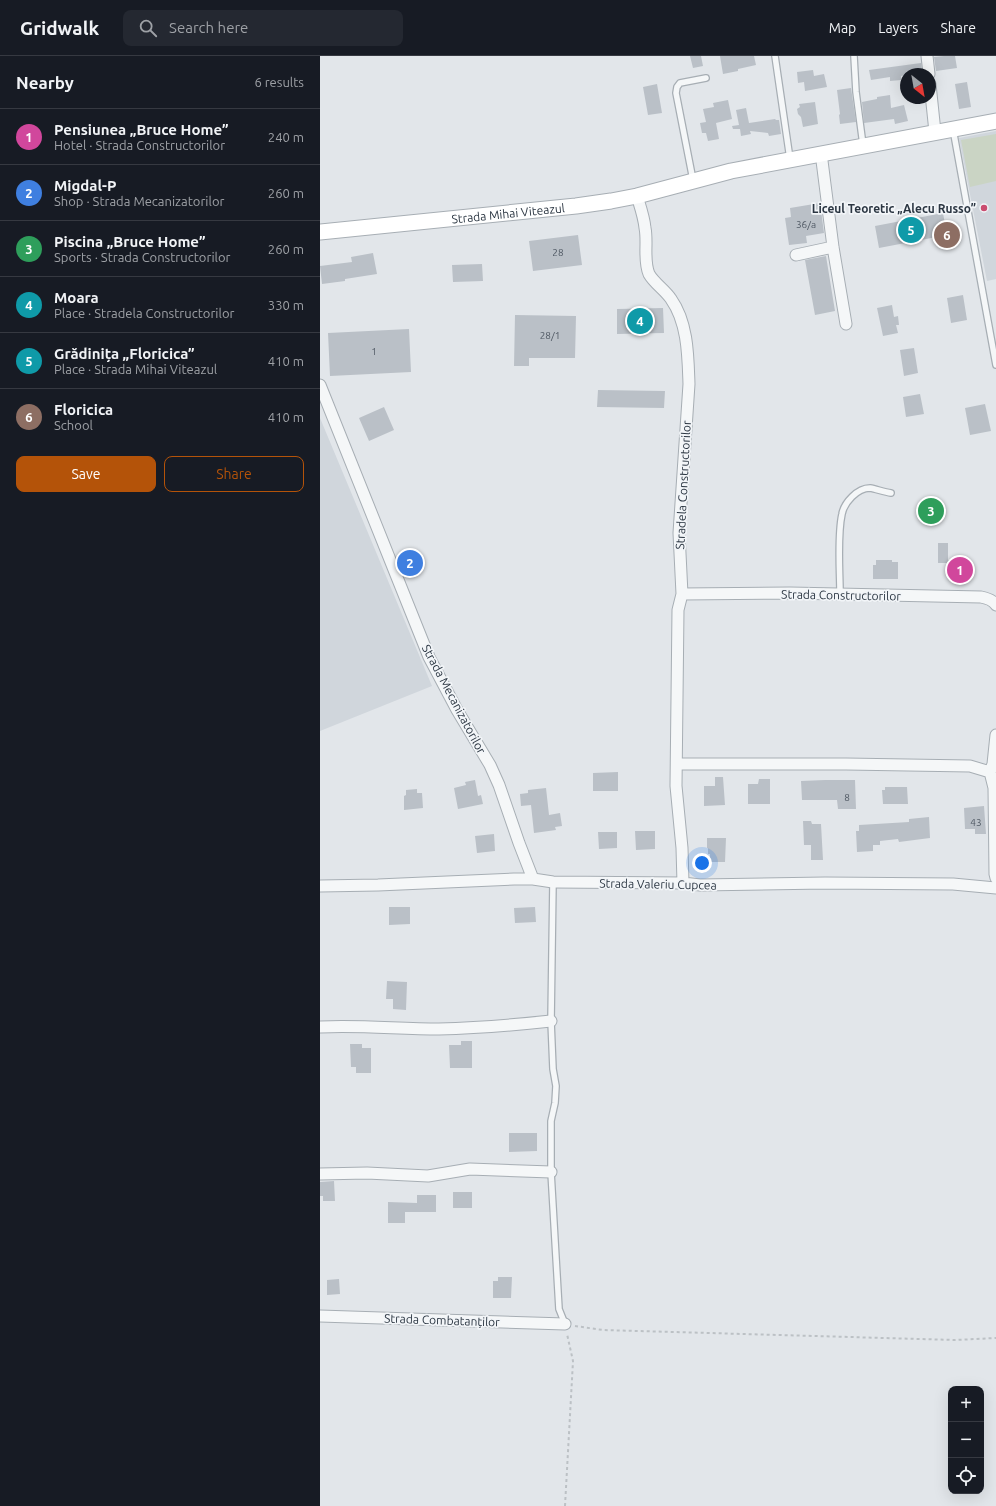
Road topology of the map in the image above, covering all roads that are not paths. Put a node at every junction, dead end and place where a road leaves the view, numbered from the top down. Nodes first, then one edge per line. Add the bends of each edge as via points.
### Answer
1 (775, 56) edge
2 (854, 56) edge
3 (927, 56) edge
4 (928, 68) edge
5 (706, 78) dead end
6 (932, 104) edge
7 (996, 121) edge
8 (953, 128) junction
9 (935, 132) junction
10 (863, 145) junction
11 (821, 153) junction
12 (790, 159) junction
13 (693, 180) junction
14 (637, 196) junction
15 (320, 232) edge
16 (833, 247) junction
17 (796, 254) dead end
18 (846, 324) dead end
19 (996, 365) edge
20 (320, 385) edge
21 (891, 494) dead end
22 (682, 594) junction
23 (840, 594) junction
24 (996, 606) edge
25 (996, 735) edge
26 (677, 764) junction
27 (990, 772) junction
28 (996, 878) edge
29 (533, 879) junction
30 (553, 882) junction
31 (683, 883) junction
32 (320, 886) edge
33 (996, 888) edge
34 (551, 1022) junction
35 (320, 1027) edge
36 (551, 1172) junction
37 (320, 1174) edge
38 (320, 1316) edge
39 (565, 1324) joint

1 - 12 lane
2 - 10 lane
3 - 4 street
5 - 13 lane via 680,83 676,93
6 - 9 street
7 - 8 street, Strada Mihai Viteazul
8 - 9 street, Strada Mihai Viteazul
8 - 19 lane
9 - 10 street, Strada Mihai Viteazul
10 - 11 street, Strada Mihai Viteazul
11 - 12 street, Strada Mihai Viteazul
11 - 16 street
12 - 13 street, Strada Mihai Viteazul
13 - 14 street, Strada Mihai Viteazul
14 - 15 street, Strada Mihai Viteazul via 576,206
14 - 22 street, Stradela Constructorilor via 646,229 647,266 650,274 678,310 686,341 688,384 679,533
16 - 17 street
16 - 18 street
20 - 29 street, Strada Mecanizatorilor via 429,657 490,765
21 - 23 lane via 869,488 858,492 846,505 842,513
22 - 23 street, Strada Constructorilor
22 - 26 street, Stradela Constructorilor via 678,610
23 - 24 street, Strada Constructorilor via 981,597 989,599
25 - 27 street
26 - 27 street via 970,766
26 - 31 street, Stradela Constructorilor via 676,786
27 - 28 street via 994,788
29 - 30 street, Strada Valeriu Cupcea
29 - 32 street, Strada Valeriu Cupcea
30 - 31 street, Strada Valeriu Cupcea
30 - 34 lane
31 - 33 street, Strada Valeriu Cupcea via 953,884
34 - 35 street via 438,1029
34 - 36 lane via 556,1086 556,1102 551,1121
36 - 37 street via 470,1169 428,1176
36 - 39 lane via 559,1309
38 - 39 street, Strada Combatanților

